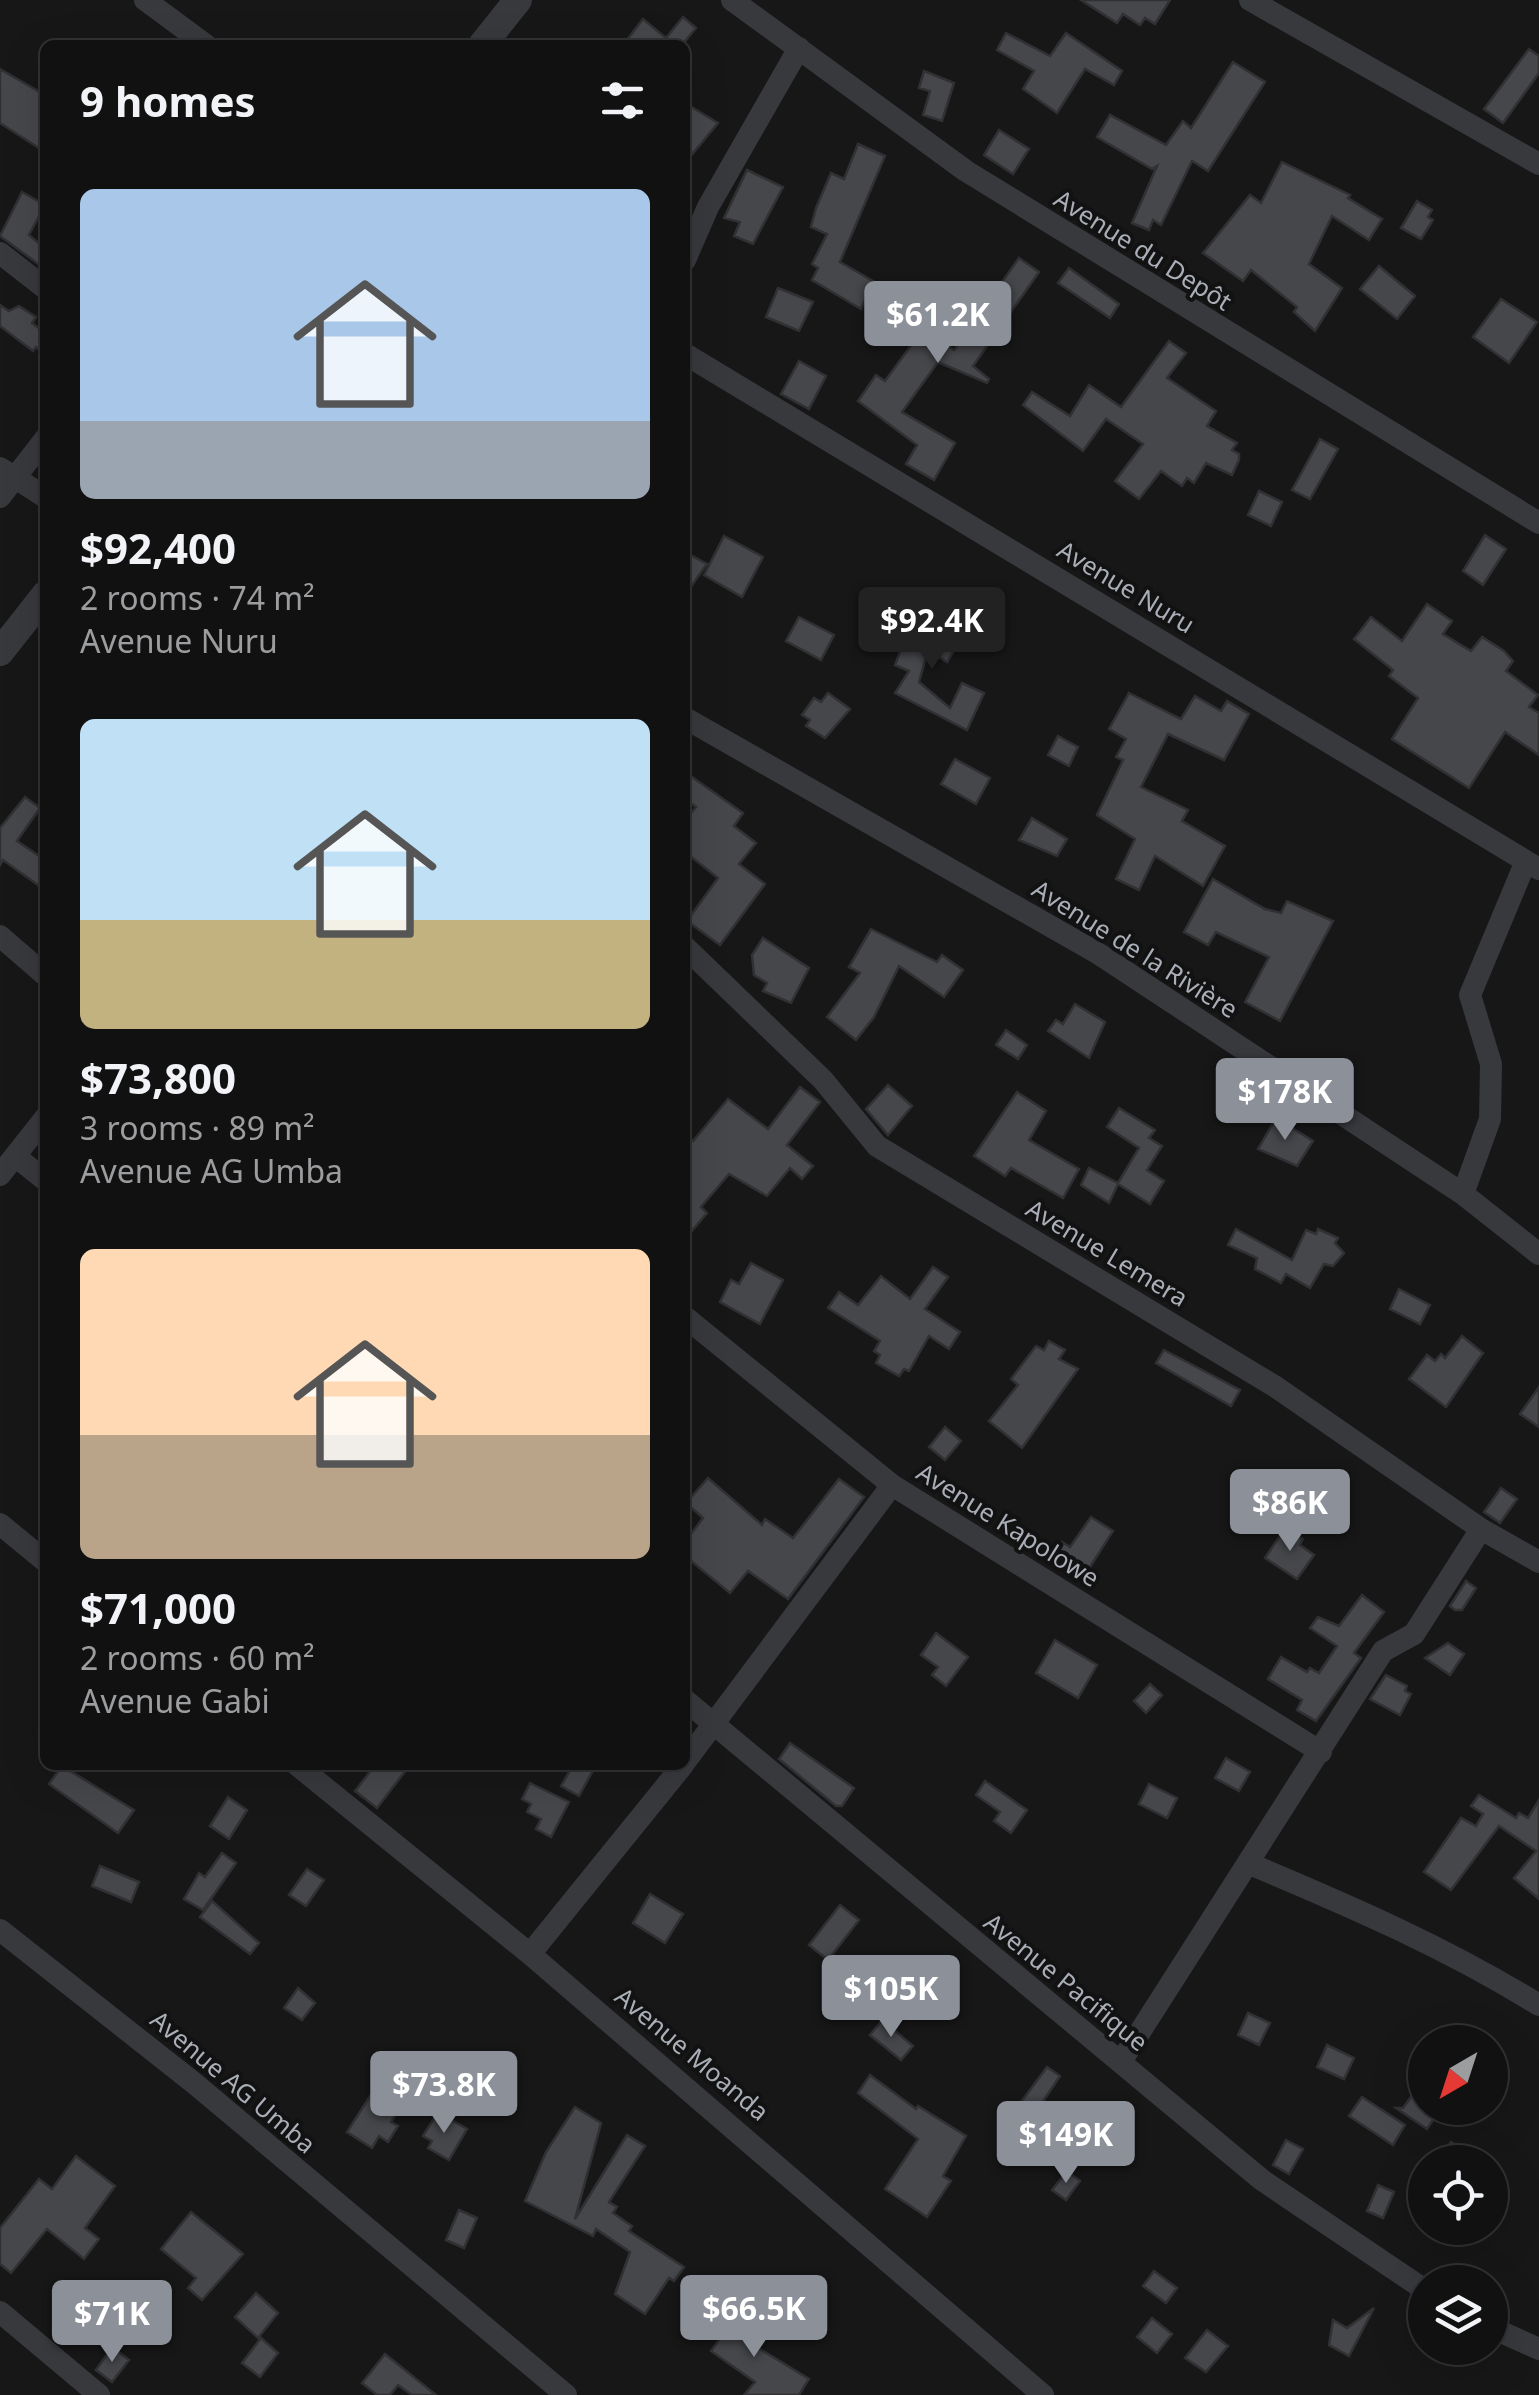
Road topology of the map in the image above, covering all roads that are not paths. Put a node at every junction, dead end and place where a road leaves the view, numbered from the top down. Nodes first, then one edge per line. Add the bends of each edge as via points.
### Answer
1 (144, 0) edge
2 (518, 0) edge
3 (732, 0) edge
4 (1250, 0) edge
5 (199, 40) edge
6 (486, 40) edge
7 (799, 48) junction
8 (1539, 164) edge
9 (690, 248) edge
10 (0, 253) edge
11 (40, 284) edge
12 (690, 357) edge
13 (40, 444) edge
14 (8, 473) edge
15 (40, 494) edge
16 (0, 496) edge
17 (1539, 523) edge
18 (40, 601) edge
19 (0, 652) edge
20 (690, 721) edge
21 (1533, 865) edge
22 (0, 936) edge
23 (690, 952) edge
24 (40, 971) edge
25 (40, 1124) edge
26 (7, 1166) edge
27 (40, 1178) edge
28 (1463, 1194) junction
29 (1539, 1254) edge
30 (690, 1321) edge
31 (892, 1485) junction
32 (0, 1524) edge
33 (1482, 1529) junction
34 (40, 1557) edge
35 (1539, 1562) edge
36 (690, 1704) edge
37 (716, 1726) junction
38 (1321, 1752) junction
39 (690, 1757) edge
40 (303, 1770) edge
41 (679, 1770) edge
42 (1250, 1864) junction
43 (0, 1930) edge
44 (530, 1954) junction
45 (1539, 2005) edge
46 (1122, 2060) junction
47 (1408, 2279) edge
48 (0, 2312) edge
49 (1508, 2335) edge
50 (1539, 2349) edge
51 (99, 2395) edge
52 (566, 2395) edge
53 (1043, 2395) edge

1 - 5 street
2 - 6 street
3 - 7 street, Avenue du Depôt
4 - 8 street
7 - 9 street
7 - 17 street, Avenue du Depôt via 966,171
10 - 11 street
12 - 21 street, Avenue Nuru
13 - 14 street
14 - 15 street
14 - 16 street
18 - 19 street
20 - 28 street, Avenue de la Rivière via 1099,954
21 - 28 street via 1470,995 1491,1064 1490,1119
22 - 24 street
23 - 33 street, Avenue Lemera via 823,1080 877,1146 1276,1387
25 - 26 street
26 - 27 street
28 - 29 street, Avenue de la Rivière
30 - 31 street, Avenue Kapolowe
31 - 37 street
31 - 38 street, Avenue Kapolowe
32 - 34 street
33 - 35 street, Avenue Lemera
33 - 38 street via 1414,1634 1384,1650
36 - 37 street, Avenue Pacifique
37 - 39 street
37 - 46 street, Avenue Pacifique
38 - 42 street
40 - 44 street, Avenue Moanda
41 - 44 street
42 - 45 street via 1362,1910
42 - 46 street
43 - 52 street, Avenue AG Umba
44 - 53 street, Avenue Moanda
46 - 47 street, Avenue Pacifique via 1262,2180
48 - 51 street
49 - 50 street

